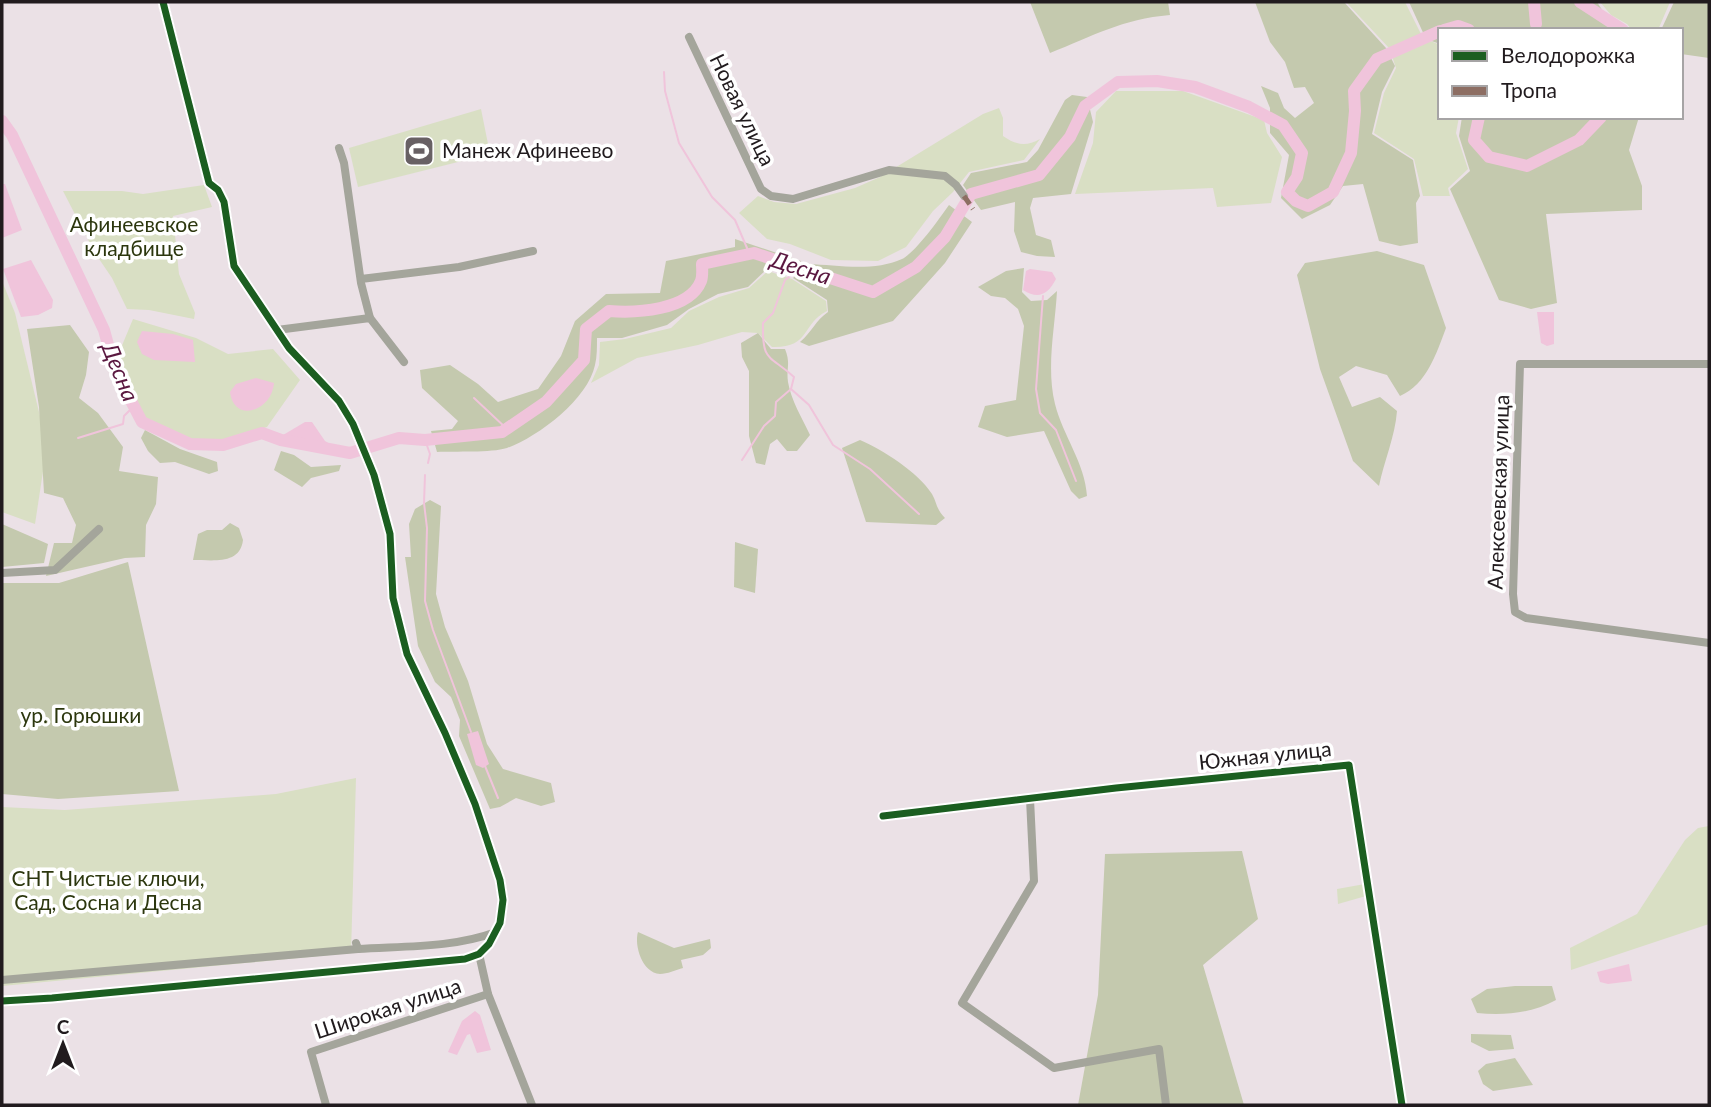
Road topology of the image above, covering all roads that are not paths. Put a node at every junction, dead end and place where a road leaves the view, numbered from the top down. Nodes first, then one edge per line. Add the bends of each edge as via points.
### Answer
1 (163, 2) edge
2 (689, 37) dead end
3 (339, 148) dead end
4 (964, 196) dead end
5 (533, 251) dead end
6 (361, 279) junction
7 (370, 318) junction
8 (277, 330) junction
9 (404, 362) dead end
10 (1709, 364) edge
11 (99, 528) dead end
12 (2, 573) edge
13 (1709, 643) edge
14 (1030, 799) junction
15 (883, 816) dead end
16 (496, 932) junction
17 (479, 954) junction
18 (2, 980) edge
19 (488, 995) junction
20 (2, 1001) edge
21 (326, 1105) edge
22 (531, 1105) edge
23 (1166, 1105) edge
24 (1402, 1105) edge

1 - 8 street via 209,183 224,202 234,266
2 - 4 street, Новая улица via 761,189 771,196 793,199 889,170 944,176
3 - 6 street
5 - 6 street via 459,267
6 - 7 street
7 - 8 street
7 - 9 street
8 - 16 street via 339,401 374,475 390,534 393,598 407,654 465,781 500,880 503,900
10 - 13 street, Алексеевская улица via 1520,364 1513,593 1515,612 1526,618
11 - 12 street via 55,570
14 - 15 street, Южная улица
14 - 23 street via 1034,881 962,1003 1054,1068 1159,1049
14 - 24 street, Южная улица via 1349,765
16 - 17 street
16 - 18 street via 472,941 357,946
17 - 19 street, Широкая улица
17 - 20 street via 465,959
19 - 21 street, Широкая улица via 311,1052
19 - 22 street

